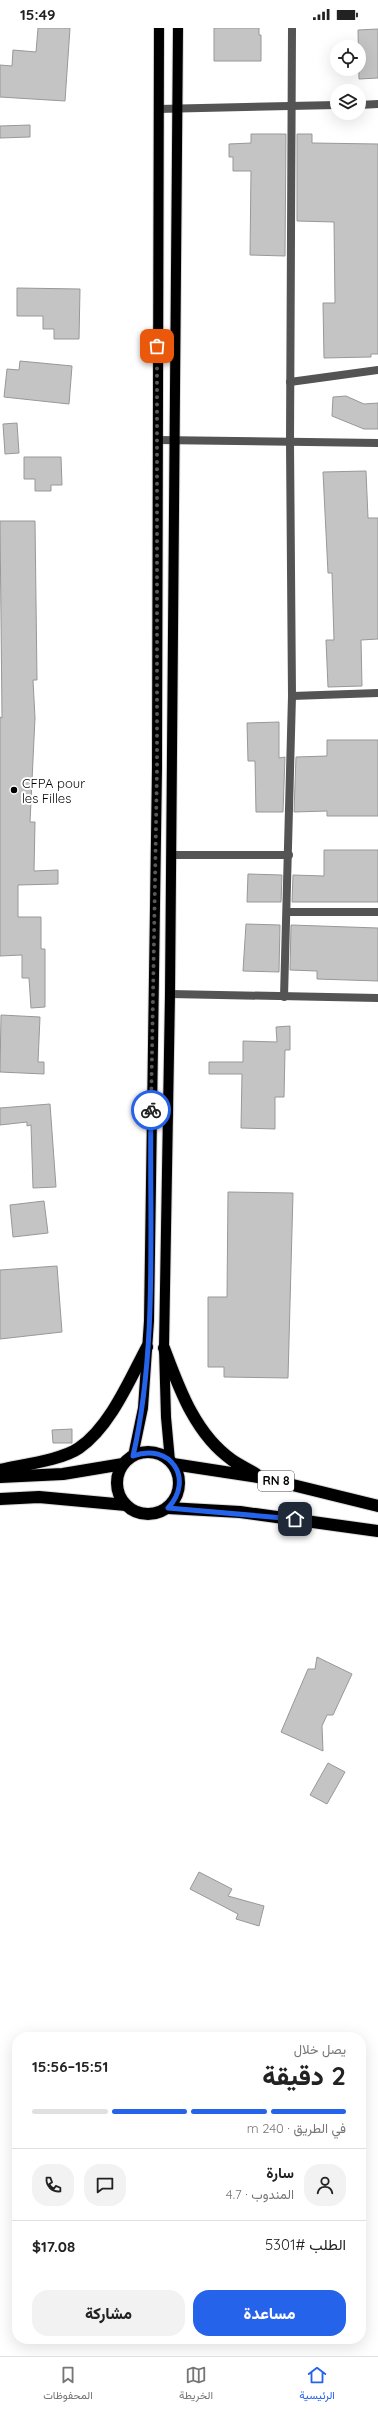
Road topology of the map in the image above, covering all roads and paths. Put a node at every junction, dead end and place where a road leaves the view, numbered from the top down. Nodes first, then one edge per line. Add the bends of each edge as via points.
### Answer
1 (159, 28) edge
2 (178, 28) edge
3 (292, 28) edge
4 (366, 104) edge
5 (378, 104) edge
6 (330, 105) edge
7 (292, 106) junction
8 (158, 109) junction
9 (177, 109) junction
10 (378, 370) edge
11 (290, 382) junction
12 (157, 440) junction
13 (174, 440) junction
14 (290, 442) junction
15 (378, 443) edge
16 (378, 693) edge
17 (292, 696) junction
18 (289, 854) junction
19 (171, 855) junction
20 (154, 899) junction
21 (171, 900) junction
22 (287, 912) junction
23 (378, 912) edge
24 (170, 994) junction
25 (284, 997) junction
26 (378, 998) edge
27 (147, 1347) junction
28 (164, 1348) junction
29 (133, 1456) junction
30 (172, 1462) junction
31 (123, 1464) junction
32 (0, 1470) edge
33 (0, 1477) edge
34 (264, 1478) junction
35 (0, 1499) edge
36 (126, 1504) junction
37 (378, 1506) edge
38 (168, 1508) junction
39 (378, 1531) edge

1 - 8 main road
2 - 9 main road
3 - 7 street
4 - 5 street
6 - 7 street
7 - 9 street
7 - 11 street
8 - 9 street
8 - 12 main road
9 - 13 main road
10 - 11 street
11 - 14 street
12 - 13 street
12 - 20 main road
13 - 14 street
13 - 19 main road
14 - 15 street
14 - 17 street
16 - 17 street
17 - 18 street
18 - 19 street
18 - 22 street
19 - 21 main road
20 - 21 main road
20 - 27 main road
21 - 24 main road
22 - 23 street
22 - 25 street
24 - 25 street
24 - 28 main road
25 - 26 street
27 - 29 main road via 143,1408
27 - 32 highway via 110,1416 79,1448 38,1462
28 - 30 main road via 165,1410
28 - 34 highway via 190,1412 211,1440 231,1460
29 - 30 highway via 143,1452 154,1452
29 - 31 highway
30 - 34 highway, RN 8
30 - 38 highway via 178,1472 178,1492
31 - 33 highway via 63,1474
31 - 36 highway via 117,1485 118,1492
34 - 37 highway, RN 8
35 - 36 highway via 39,1497
36 - 38 highway via 135,1511 146,1514 158,1513
38 - 39 highway via 247,1513

